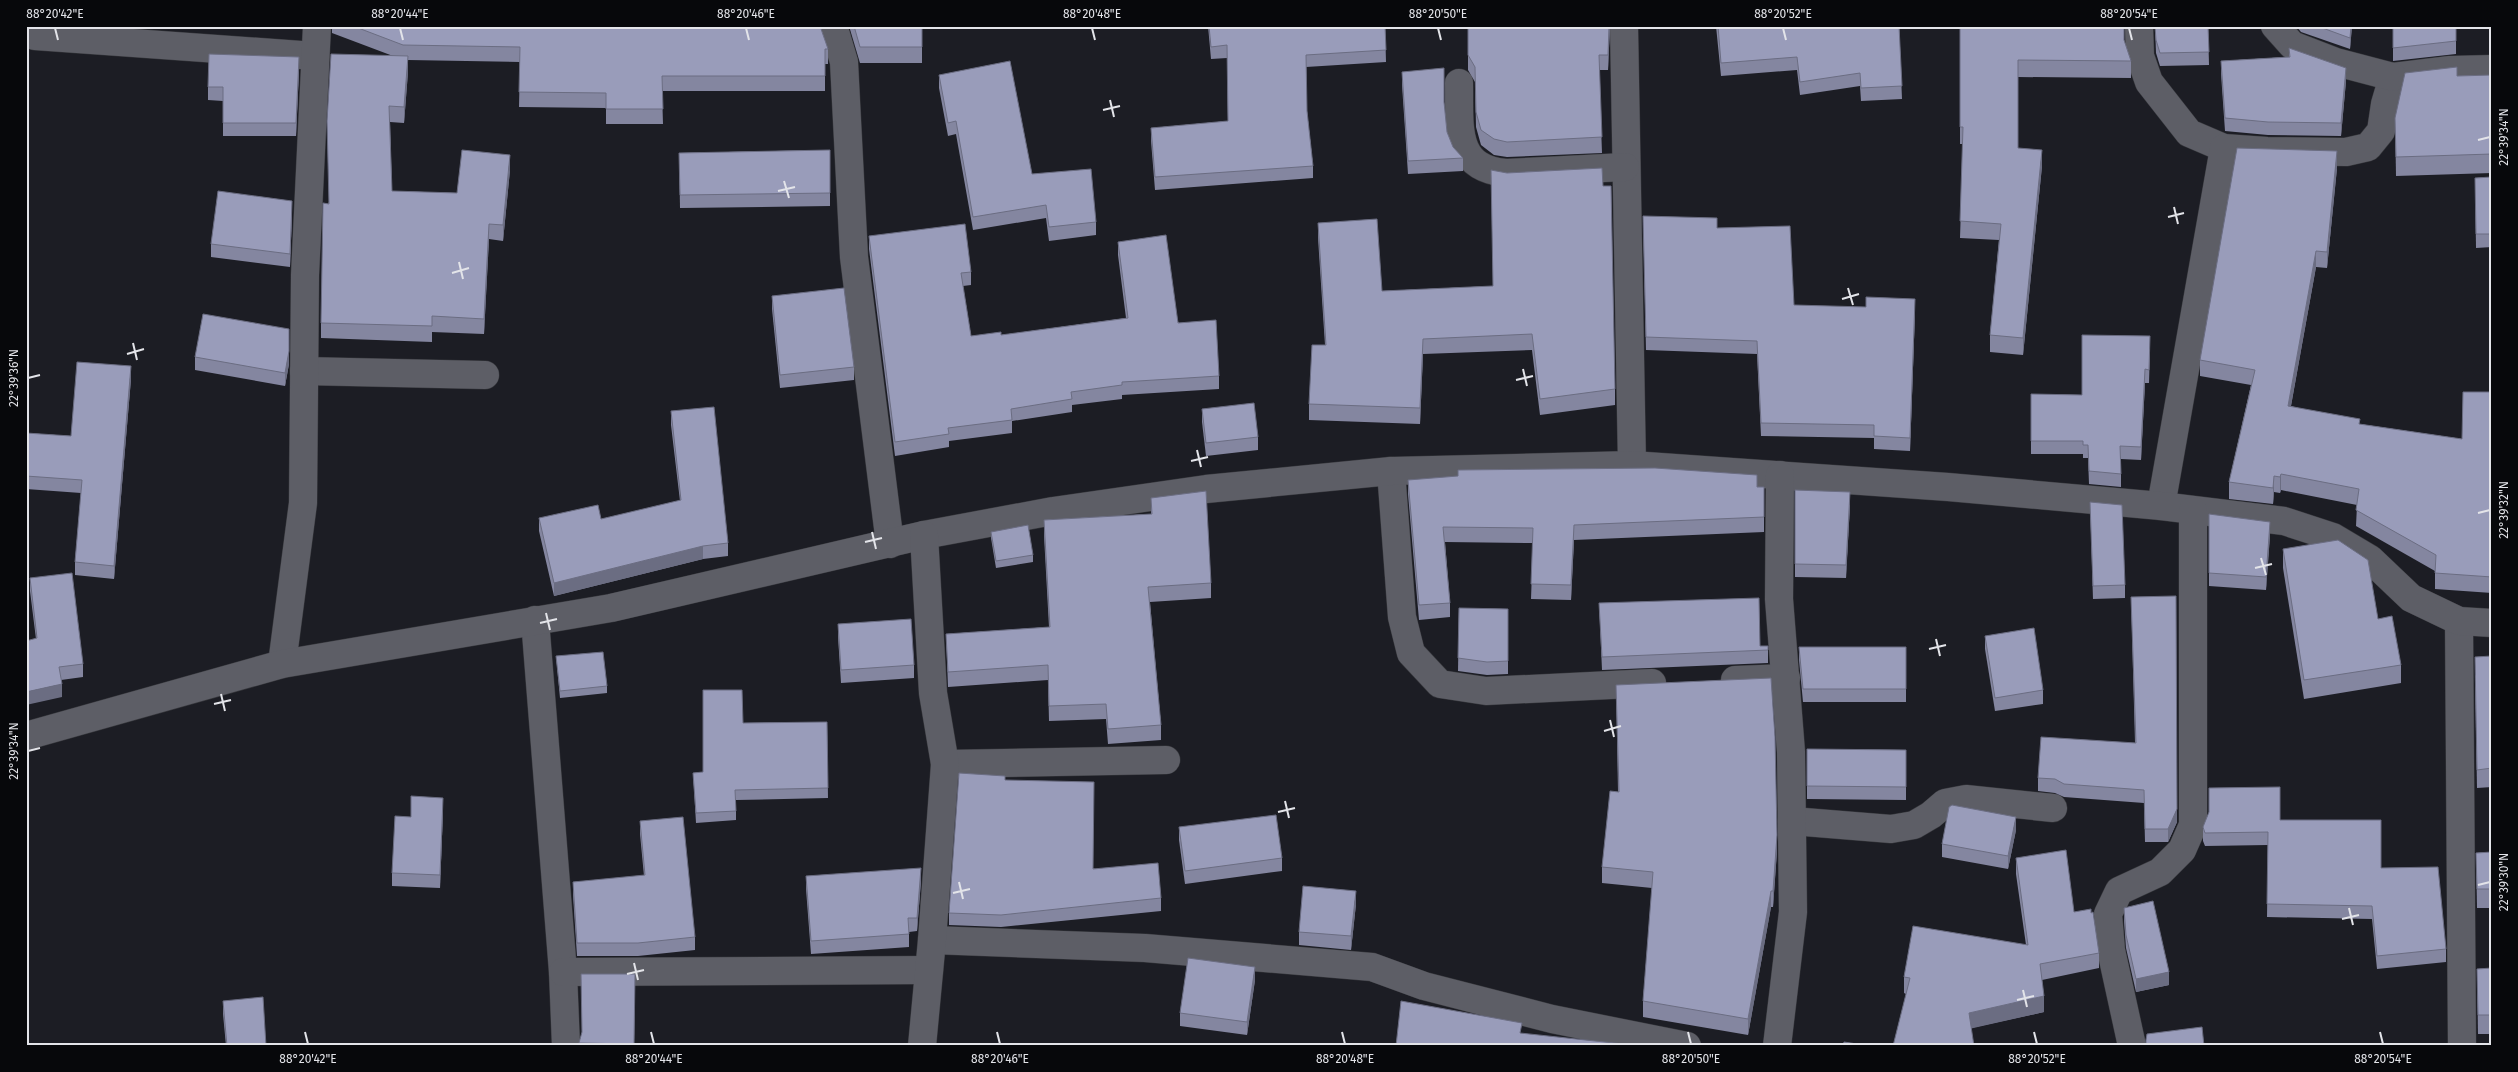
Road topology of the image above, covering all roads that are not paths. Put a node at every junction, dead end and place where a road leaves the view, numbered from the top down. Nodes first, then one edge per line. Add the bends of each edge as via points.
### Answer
1 (317, 26) edge
2 (830, 26) edge
3 (1624, 26) edge
4 (2139, 26) edge
5 (2275, 26) edge
6 (35, 36) dead end
7 (315, 56) junction
8 (2492, 69) edge
9 (2393, 77) junction
10 (1459, 83) dead end
11 (2224, 148) junction
12 (1625, 166) junction
13 (304, 371) junction
14 (485, 374) dead end
15 (1632, 465) junction
16 (1391, 471) junction
17 (1780, 475) junction
18 (2161, 506) junction
19 (2193, 511) junction
20 (924, 535) junction
21 (890, 544) junction
22 (535, 620) junction
23 (2459, 621) junction
24 (2492, 623) edge
25 (282, 664) junction
26 (1786, 678) junction
27 (1709, 681) edge
28 (1680, 682) edge
29 (26, 736) edge
30 (1166, 760) dead end
31 (945, 764) junction
32 (2054, 808) dead end
33 (1792, 821) junction
34 (932, 940) junction
35 (929, 970) junction
36 (563, 972) junction
37 (566, 1046) edge
38 (922, 1046) edge
39 (1687, 1046) edge
40 (1777, 1046) edge
41 (2132, 1046) edge
42 (2462, 1046) edge

1 - 7 street
2 - 21 street via 844,62 854,258
3 - 12 street
4 - 11 street via 2140,56 2149,82 2189,132
5 - 9 street via 2292,45 2336,62
6 - 7 street
7 - 13 street
8 - 9 street
9 - 11 street via 2381,131 2368,147 2346,152
10 - 12 street via 1460,132 1465,151 1476,164 1488,171 1506,173
11 - 18 street
12 - 15 street
13 - 14 street
13 - 25 street via 302,503
15 - 16 street
15 - 17 street
16 - 20 street via 1206,489 1053,511
16 - 28 street via 1402,617 1410,653 1440,684 1486,691
17 - 18 street
17 - 26 street via 1779,599
18 - 19 street
19 - 23 street via 2284,521 2333,537 2370,559 2411,598
19 - 41 street via 2193,825 2182,850 2160,872 2119,891 2108,914 2110,950
20 - 21 street
20 - 31 street via 933,693
21 - 22 street via 611,608
22 - 25 street
22 - 36 street
23 - 24 street
23 - 42 street
25 - 29 street
26 - 27 street
26 - 33 street
30 - 31 street
31 - 34 street
32 - 33 street via 1966,798 1944,803 1914,825 1891,829
33 - 40 street via 1793,912
34 - 35 street
34 - 39 street via 1145,948 1372,967 1424,986 1543,1017
35 - 36 street
35 - 38 street
36 - 37 street

